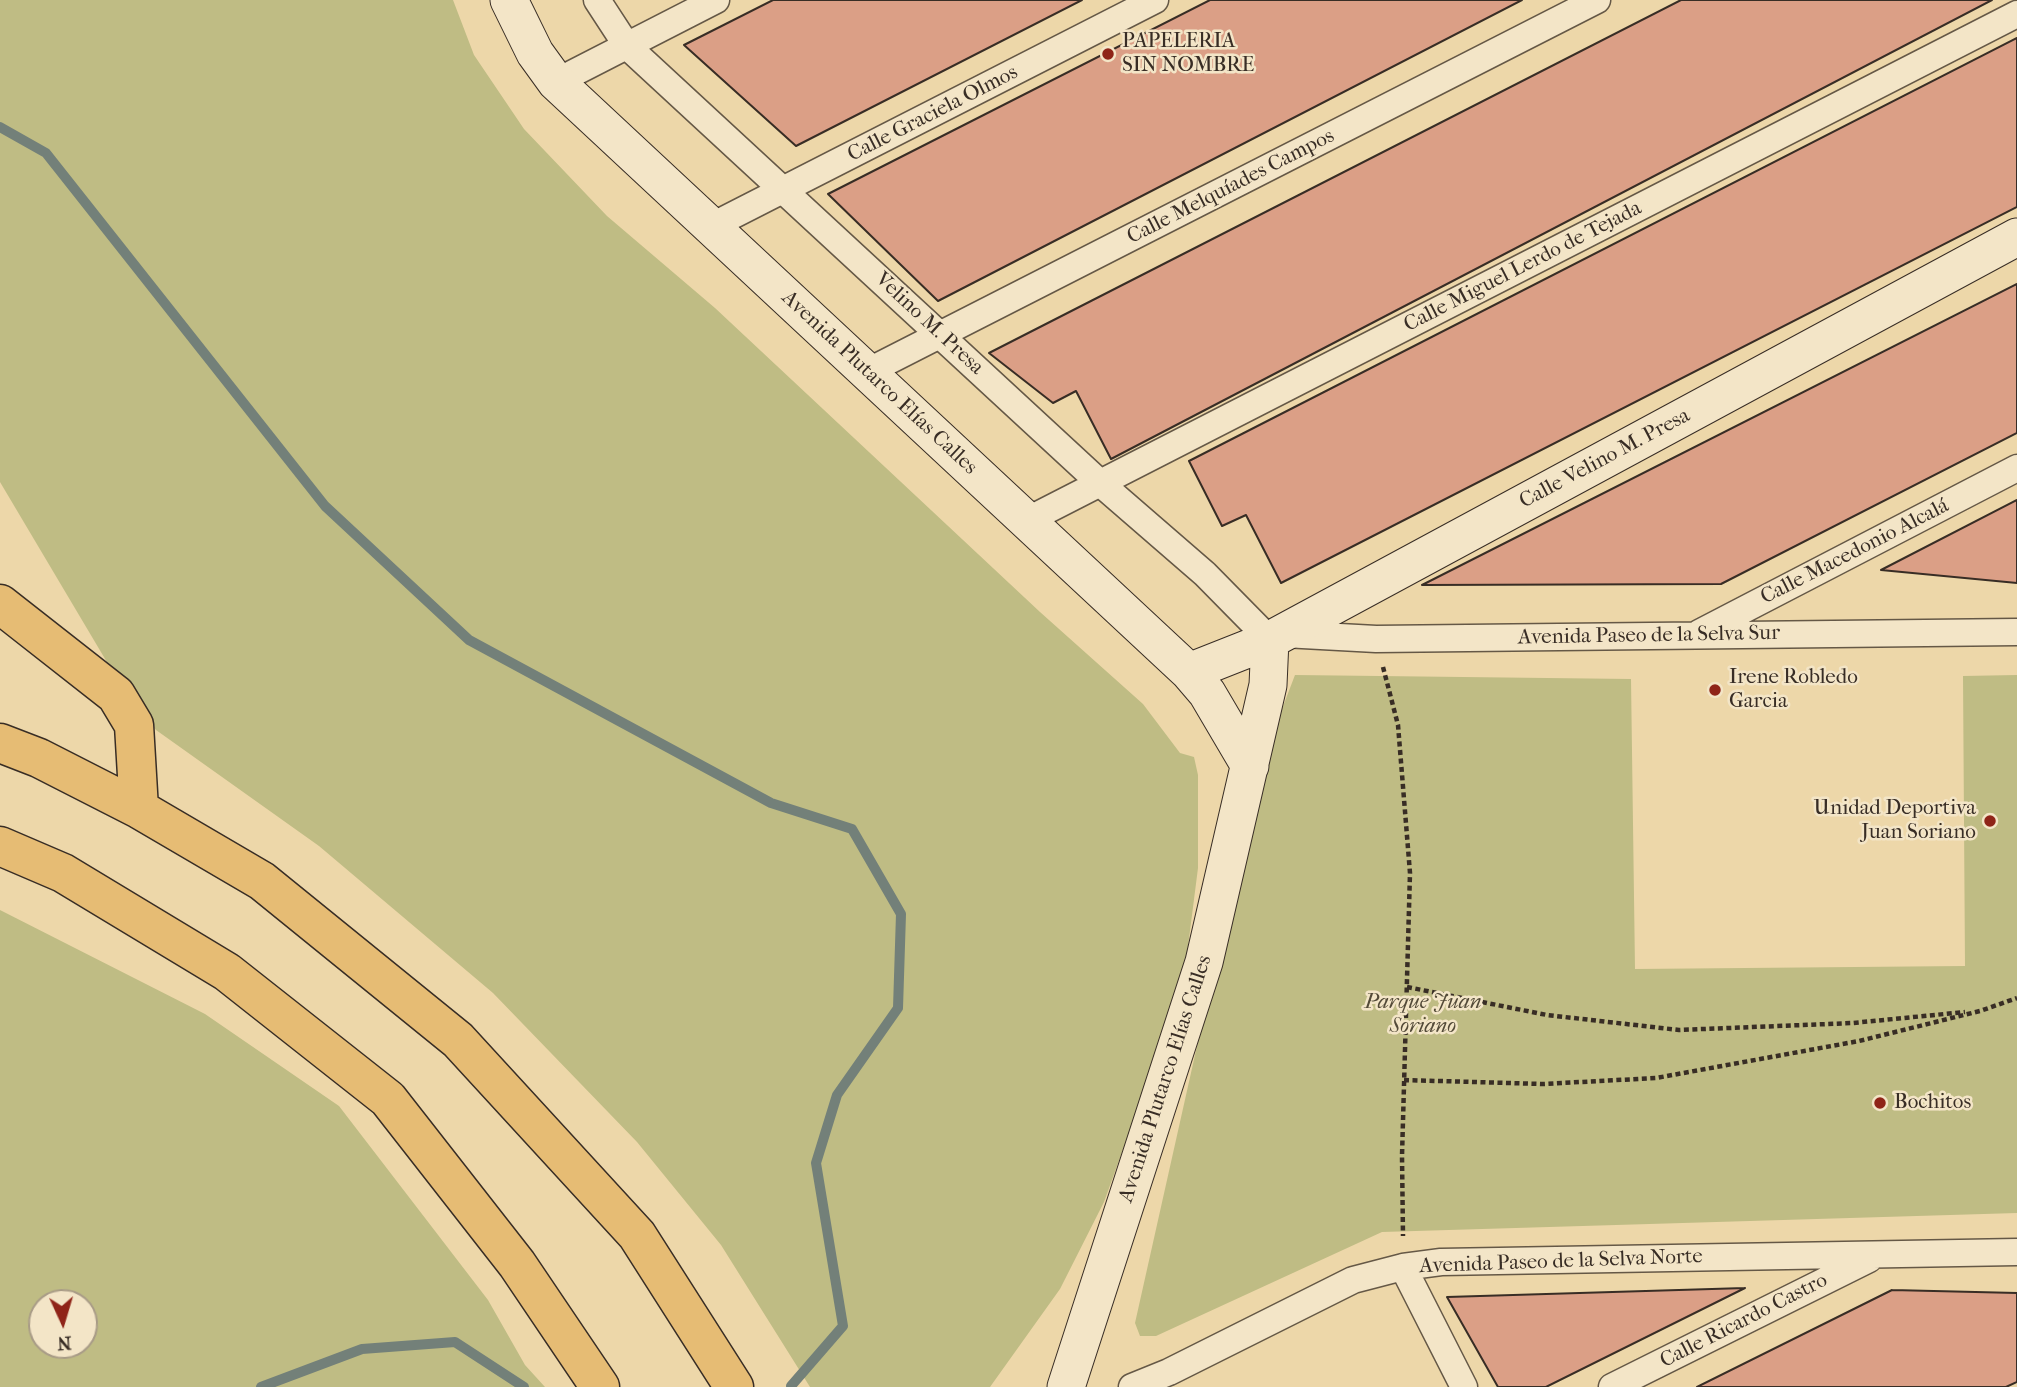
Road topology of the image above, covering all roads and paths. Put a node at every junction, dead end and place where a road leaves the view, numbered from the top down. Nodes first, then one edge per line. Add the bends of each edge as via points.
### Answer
1 (509, 0) edge
2 (597, 0) edge
3 (716, 0) edge
4 (1155, 0) edge
5 (1597, 0) edge
6 (2017, 14) edge
7 (627, 46) junction
8 (556, 82) junction
9 (783, 190) junction
10 (710, 227) junction
11 (2017, 237) edge
12 (940, 335) junction
13 (865, 373) junction
14 (2017, 468) edge
15 (1100, 483) junction
16 (1028, 520) junction
17 (0, 604) edge
18 (2017, 632) edge
19 (1694, 636) junction
20 (1275, 637) junction
21 (1376, 639) junction
22 (1189, 672) junction
23 (0, 743) edge
24 (1250, 766) junction
25 (139, 809) junction
26 (0, 846) edge
27 (1407, 987) junction
28 (2017, 998) edge
29 (1980, 1011) junction
30 (1404, 1080) junction
31 (2017, 1252) edge
32 (1877, 1255) junction
33 (1403, 1268) junction
34 (600, 1387) edge
35 (734, 1387) edge
36 (1066, 1387) edge
37 (1132, 1387) edge
38 (1464, 1387) edge
39 (1612, 1387) edge

1 - 8 street, Avenida Plutarco Elías Calles
2 - 7 street, Velino M. Presa
3 - 7 street
4 - 9 street, Calle Graciela Olmos
5 - 12 street, Calle Melquíades Campos
6 - 15 street, Calle Miguel Lerdo de Tejada
7 - 8 street
7 - 9 street, Velino M. Presa
8 - 10 street, Avenida Plutarco Elías Calles
9 - 10 street, Calle Graciela Olmos
9 - 12 street, Velino M. Presa
10 - 13 street, Avenida Plutarco Elías Calles
11 - 20 street, Calle Velino M. Presa
12 - 13 street, Calle Melquíades Campos
12 - 15 street, Velino M. Presa
13 - 16 street, Avenida Plutarco Elías Calles
14 - 19 street, Calle Macedonio Alcalá
15 - 16 street, Calle Miguel Lerdo de Tejada
15 - 20 street, Velino M. Presa
16 - 22 street, Avenida Plutarco Elías Calles
17 - 25 highway via 116,695 134,725
18 - 19 street, Avenida Paseo de la Selva Sur
19 - 21 street, Avenida Paseo de la Selva Sur
20 - 21 street, Avenida Paseo de la Selva Sur
20 - 22 street, Calle Velino M. Presa
20 - 24 street, Avenida Plutarco Elías Calles
21 - 27 path via 1399,738 1410,873
22 - 24 street, Avenida Plutarco Elías Calles via 1207,693
23 - 25 highway
24 - 36 street, Avenida Plutarco Elías Calles via 1204,962
25 - 35 highway via 262,881 458,1040 637,1235
26 - 34 highway via 63,873 227,972 388,1099 517,1264
27 - 29 path via 1547,1015 1679,1030 1853,1023
27 - 30 path
28 - 29 path
29 - 30 path via 1859,1041 1656,1078 1544,1084
30 - 33 path
31 - 32 street, Avenida Paseo de la Selva Norte
32 - 33 street, Avenida Paseo de la Selva Norte via 1441,1262
32 - 39 street, Calle Ricardo Castro
33 - 37 street, Avenida Paseo de la Selva Norte via 1353,1280
33 - 38 street

